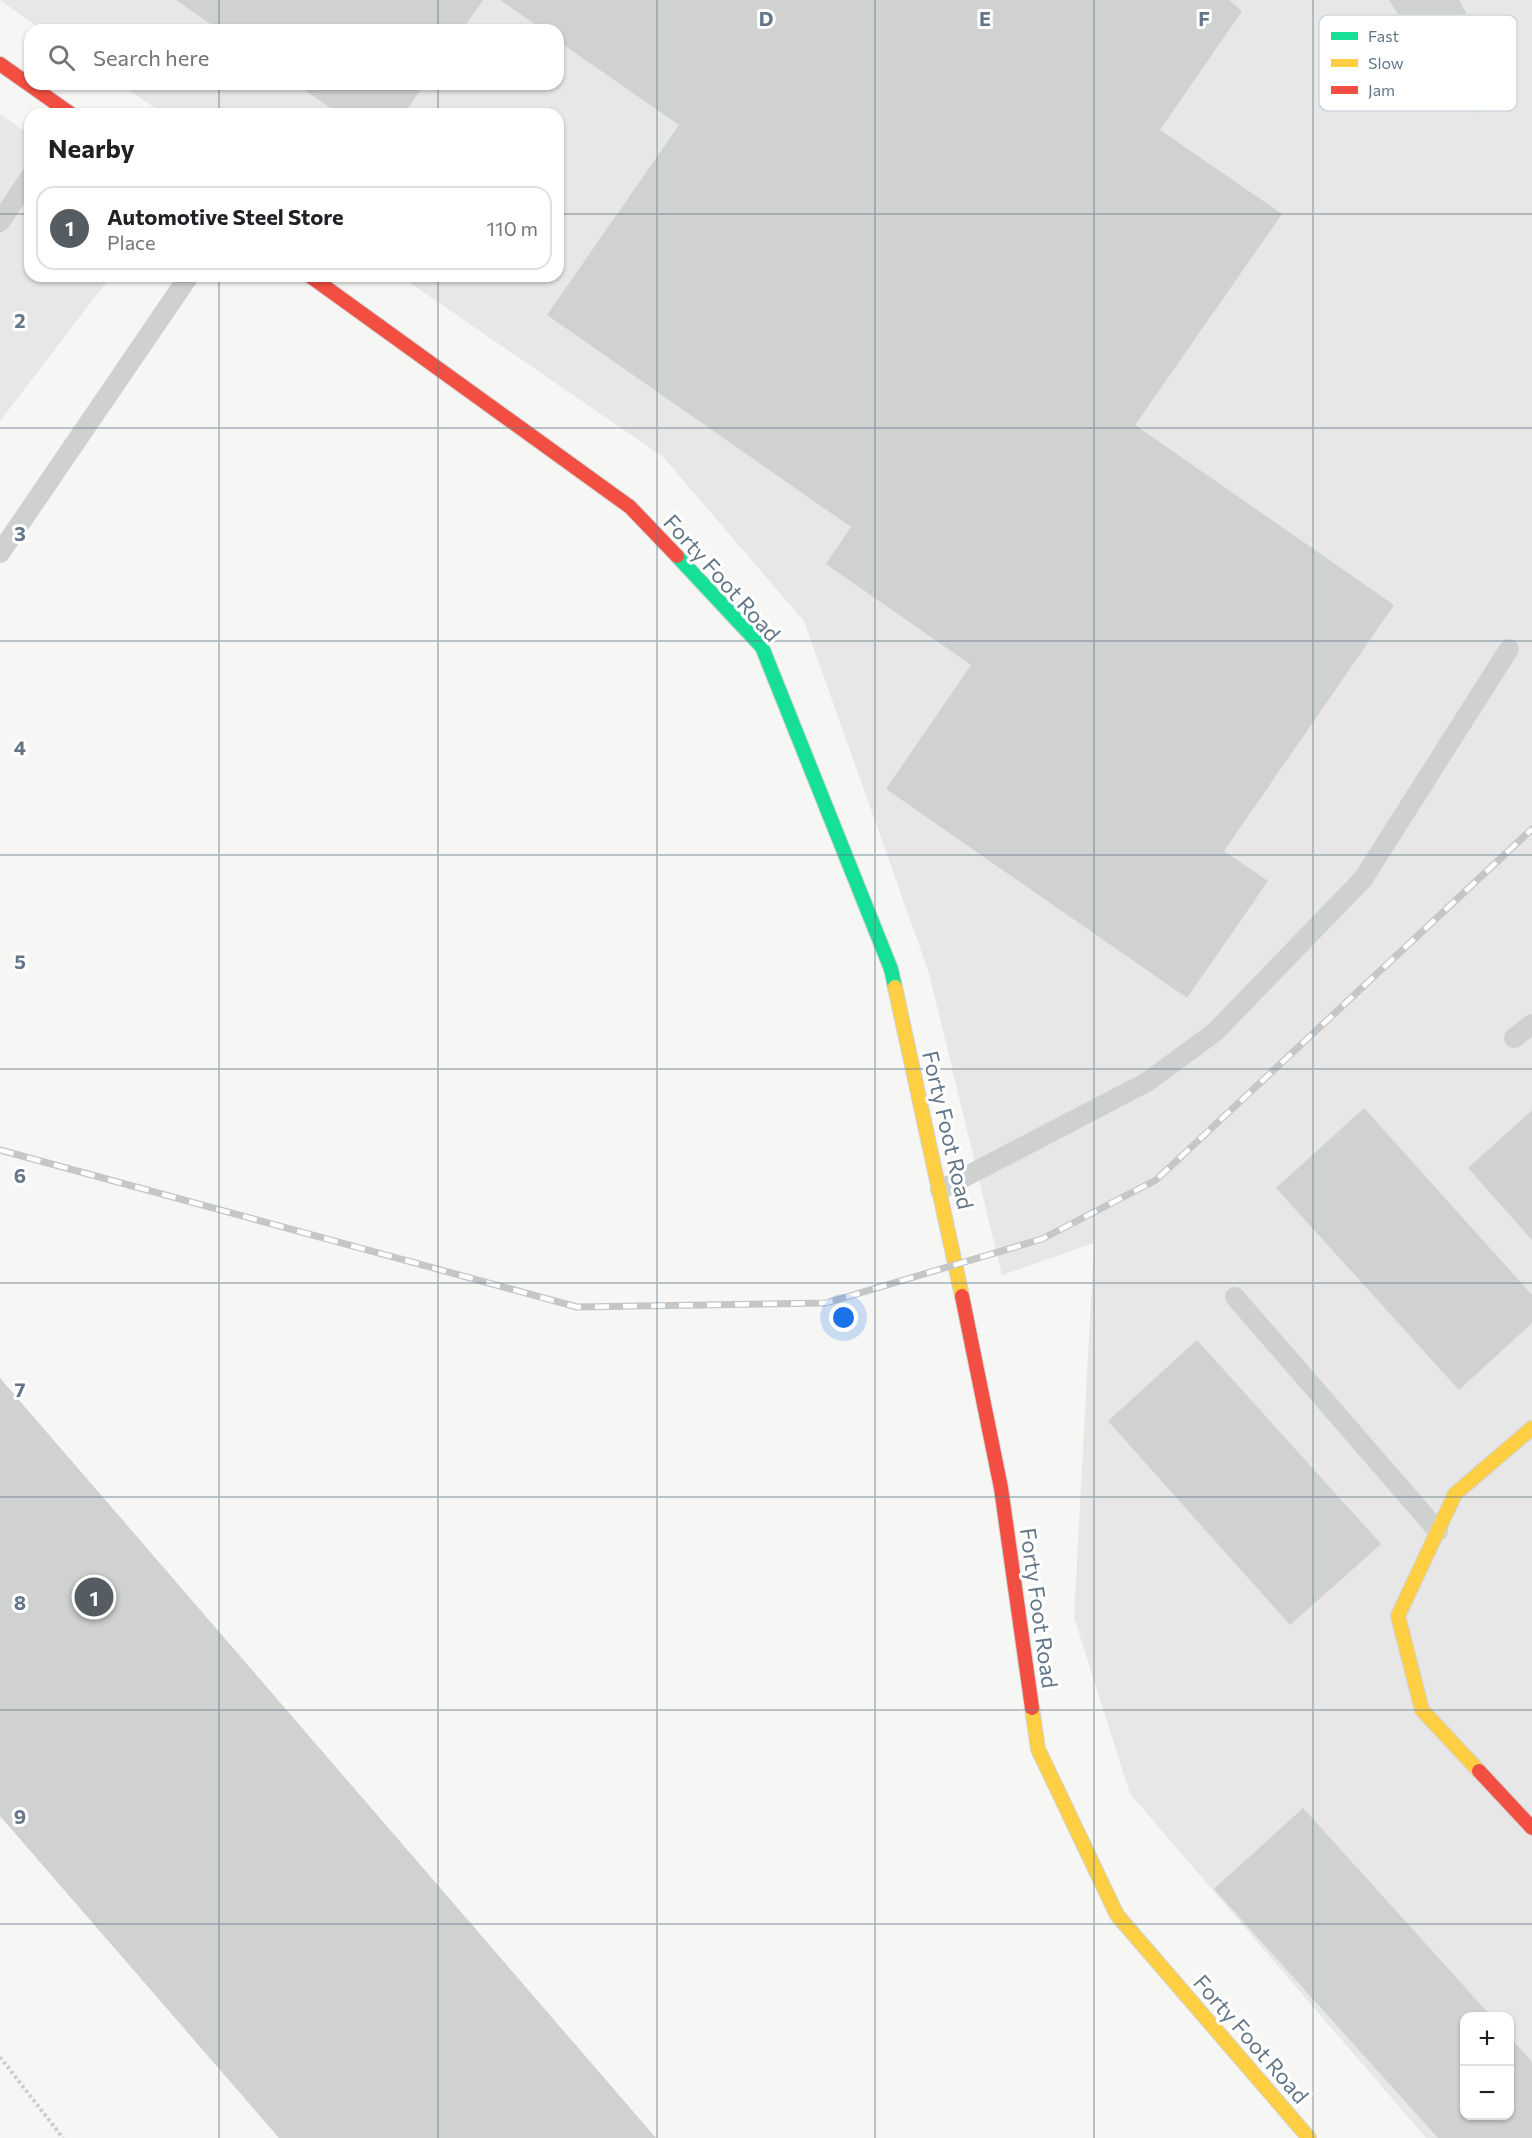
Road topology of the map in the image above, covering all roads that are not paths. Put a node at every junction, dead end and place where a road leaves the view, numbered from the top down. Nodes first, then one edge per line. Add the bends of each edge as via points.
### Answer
1 (0, 64) edge
2 (24, 81) edge
3 (37, 90) edge
4 (62, 108) edge
5 (24, 186) edge
6 (0, 222) edge
7 (185, 282) edge
8 (318, 282) edge
9 (0, 553) edge
10 (1509, 649) dead end
11 (1532, 1024) edge
12 (1514, 1038) dead end
13 (940, 1190) junction
14 (1235, 1297) dead end
15 (1532, 1428) edge
16 (1438, 1531) junction
17 (1532, 1828) edge
18 (1309, 2138) edge

1 - 2 street
3 - 4 street
5 - 6 lane
7 - 9 lane
8 - 13 street, Forty Foot Road via 630,507 762,647 891,969
10 - 13 lane via 1363,879 1215,1032 1147,1082
11 - 12 lane
13 - 18 street, Forty Foot Road via 1001,1488 1038,1749 1117,1915
14 - 16 lane
15 - 16 street via 1455,1494
16 - 17 street via 1398,1616 1422,1710

